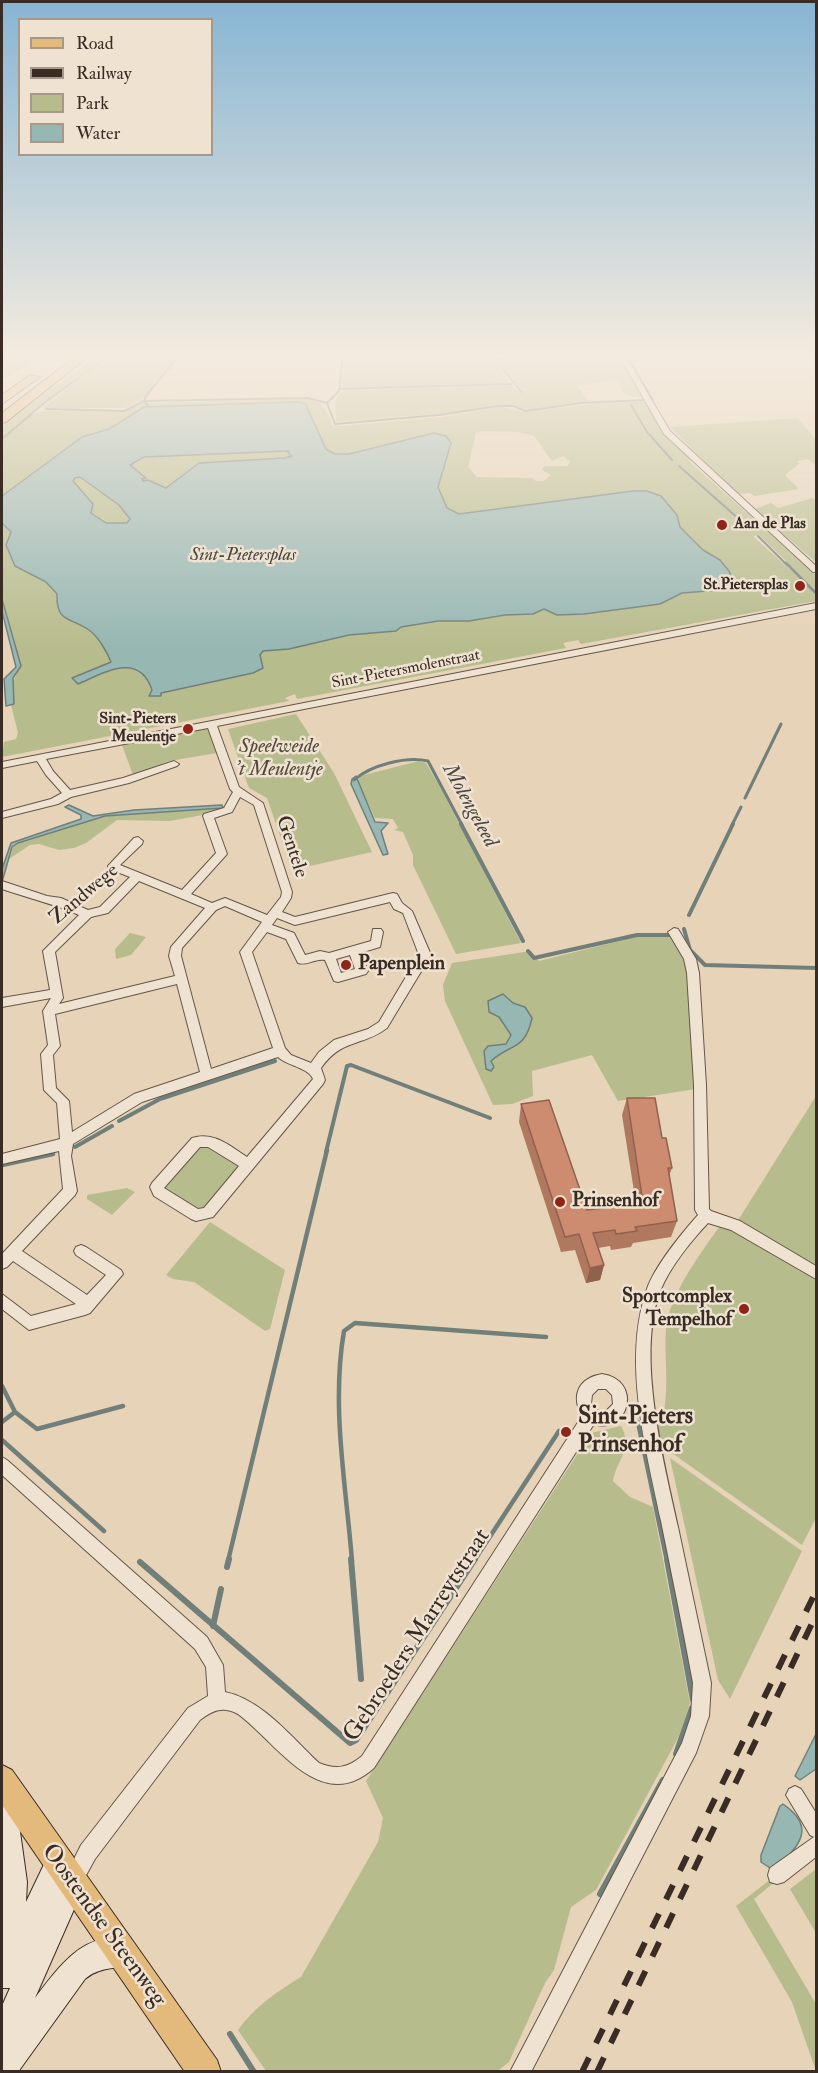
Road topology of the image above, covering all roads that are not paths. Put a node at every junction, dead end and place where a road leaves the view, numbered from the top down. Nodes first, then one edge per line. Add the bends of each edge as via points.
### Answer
1 (690, 454) edge
2 (816, 570) edge
3 (816, 606) edge
4 (211, 724) junction
5 (40, 757) junction
6 (174, 764) dead end
7 (2, 765) edge
8 (238, 792) junction
9 (68, 794) junction
10 (2, 815) edge
11 (138, 841) dead end
12 (137, 876) junction
13 (2, 885) edge
14 (183, 895) junction
15 (212, 907) junction
16 (87, 914) junction
17 (269, 919) junction
18 (377, 932) dead end
19 (674, 932) dead end
20 (354, 951) junction
21 (329, 957) junction
22 (181, 979) junction
23 (56, 993) junction
24 (2, 1002) edge
25 (49, 1011) junction
26 (280, 1051) junction
27 (207, 1075) junction
28 (316, 1075) junction
29 (67, 1142) junction
30 (2, 1159) edge
31 (247, 1164) junction
32 (706, 1216) junction
33 (81, 1251) dead end
34 (12, 1252) junction
35 (2, 1263) edge
36 (816, 1273) edge
37 (2, 1301) edge
38 (88, 1304) junction
39 (592, 1414) dead end
40 (2, 1465) edge
41 (217, 1701) junction
42 (2, 1780) edge
43 (795, 1795) dead end
44 (2, 1803) edge
45 (816, 1829) edge
46 (816, 1846) edge
47 (65, 1873) junction
48 (777, 1875) dead end
49 (123, 1953) junction
50 (4, 1980) edge
51 (2, 2039) edge
52 (2, 2068) edge
53 (205, 2072) edge
54 (520, 2072) edge

1 - 2 street
3 - 4 street, Sint-Pietersmolenstraat
4 - 5 street, Sint-Pietersmolenstraat
4 - 8 street, Gentele
5 - 7 street, Sint-Pietersmolenstraat
5 - 9 street via 48,773
6 - 9 street via 125,781
8 - 14 street via 228,810 207,816 222,854
8 - 17 street, Gentele via 258,803 287,892
9 - 10 street via 54,802
11 - 12 street via 113,866
12 - 14 street
12 - 16 street, Zandwege via 104,910
13 - 16 street
14 - 15 street
15 - 17 street via 225,902
15 - 22 street via 177,947 175,956
16 - 23 street, Zandwege via 49,951
17 - 21 street via 290,936 302,960
17 - 26 street, Gentele via 246,952
17 - 28 street via 295,921 393,897 407,911 425,955 383,1024 372,1033 338,1043 322,1054
18 - 20 street via 376,944
19 - 32 street via 690,959 693,974 700,1085 701,1201
20 - 21 street
20 - 21 street via 362,971 338,978
22 - 25 street
22 - 27 street
23 - 24 street
23 - 25 street
25 - 29 street via 54,1047 46,1054 50,1090 63,1101
26 - 27 street
26 - 28 street
27 - 29 street via 138,1098
28 - 31 street
29 - 30 street
29 - 34 street via 70,1191
31 - 31 street via 202,1216 159,1192 157,1187 203,1140
32 - 36 street via 735,1225
32 - 54 street via 684,1240 656,1287 647,1318 644,1356 649,1424 700,1674 700,1716 690,1747
33 - 38 street via 116,1274
34 - 35 street
34 - 38 street
37 - 38 street via 29,1323
39 - 41 street, Gebroeders Marreytstraat via 359,1771 337,1778 325,1775 313,1769 248,1709 235,1702
40 - 41 street via 201,1643 214,1665
41 - 47 street via 194,1714 88,1852
42 - 47 main road, Oostendse Steenweg
43 - 45 street
44 - 50 main road via 13,1882
46 - 48 street
47 - 49 main road, Oostendse Steenweg
47 - 50 main road via 39,1899
47 - 51 main road
49 - 52 main road via 100,1953 86,1959
49 - 53 main road, Oostendse Steenweg

